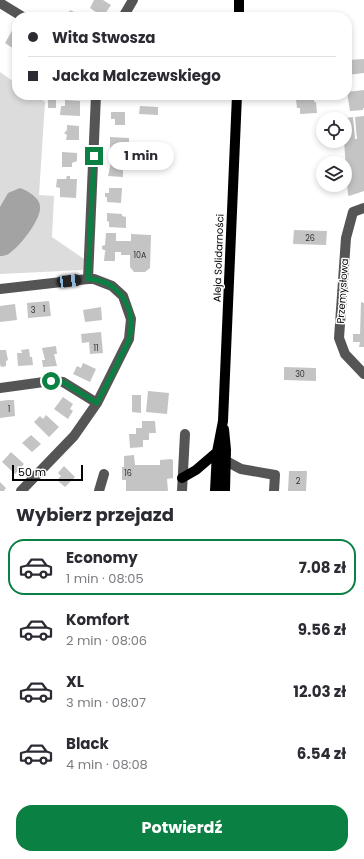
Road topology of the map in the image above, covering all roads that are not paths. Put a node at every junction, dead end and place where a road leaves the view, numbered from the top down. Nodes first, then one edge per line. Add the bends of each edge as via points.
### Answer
1 (133, 0) edge
2 (239, 0) edge
3 (0, 2) edge
4 (15, 12) edge
5 (126, 12) edge
6 (239, 12) edge
7 (96, 100) edge
8 (237, 100) edge
9 (364, 208) edge
10 (88, 279) junction
11 (0, 289) edge
12 (364, 374) edge
13 (0, 388) edge
14 (97, 403) junction
15 (223, 422) junction
16 (185, 434) dead end
17 (216, 452) junction
18 (226, 461) junction
19 (104, 474) dead end
20 (182, 478) junction
21 (21, 491) edge
22 (99, 491) edge
23 (182, 491) edge
24 (215, 491) edge
25 (224, 491) edge
26 (274, 491) edge

1 - 5 street
2 - 6 main road
3 - 4 street
7 - 10 street
8 - 15 main road, Aleja Solidarności
9 - 12 street, Przemysłowa via 354,212 346,238 339,338 345,354
10 - 11 street
10 - 14 street via 102,282 118,291 126,302 131,319 129,339
13 - 14 street via 51,381 63,382
14 - 21 street via 74,436
15 - 17 main road, Aleja Solidarności
15 - 18 main road, Aleja Solidarności
16 - 20 street
17 - 20 main road via 196,470
17 - 24 main road, Aleja Solidarności
18 - 25 main road, Aleja Solidarności
18 - 26 street via 241,469 274,475
19 - 22 street
20 - 23 street

